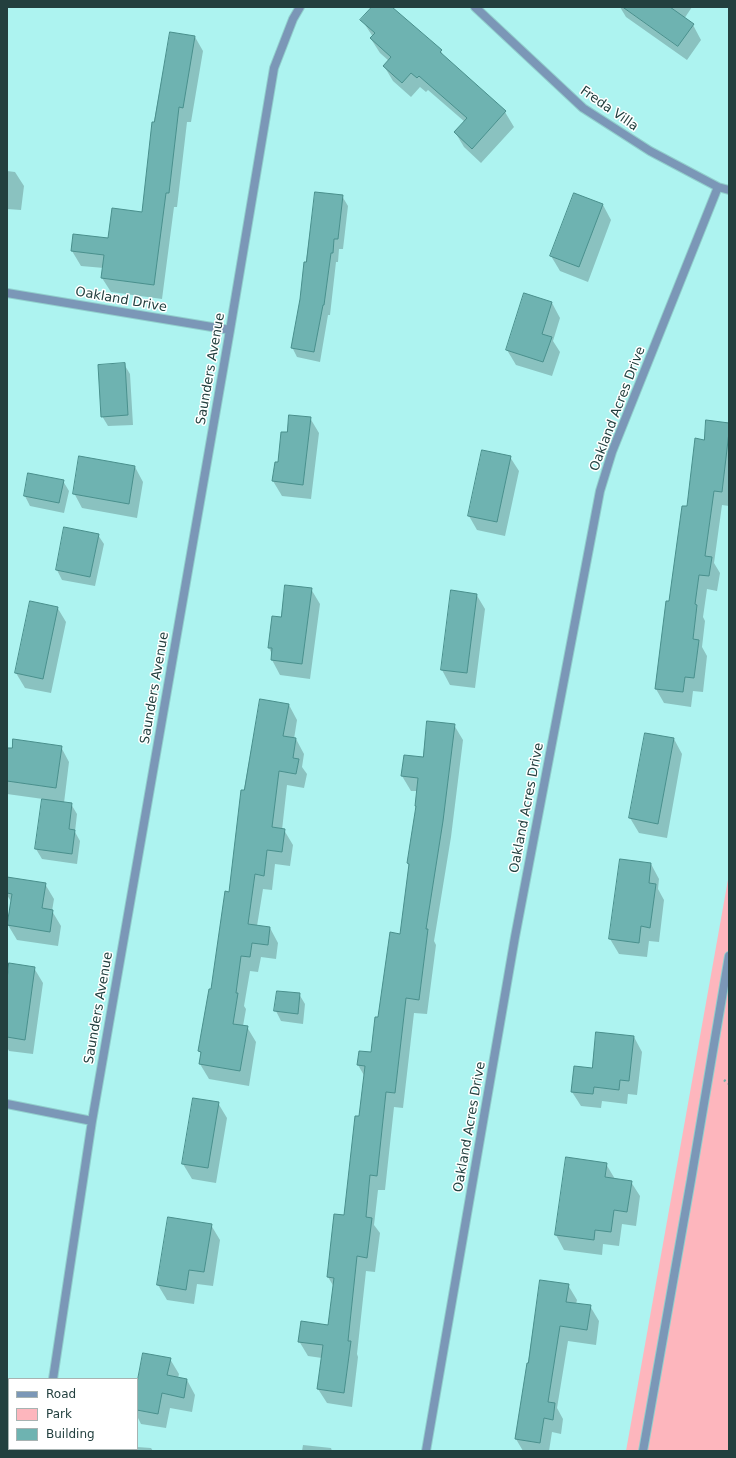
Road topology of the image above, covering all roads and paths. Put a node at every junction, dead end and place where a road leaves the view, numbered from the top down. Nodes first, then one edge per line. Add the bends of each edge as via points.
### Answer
1 (300, 7) edge
2 (475, 7) edge
3 (718, 187) junction
4 (729, 190) edge
5 (7, 293) edge
6 (230, 330) junction
7 (729, 956) edge
8 (724, 1080) dead end
9 (729, 1084) edge
10 (7, 1104) edge
11 (92, 1121) junction
12 (52, 1378) edge
13 (426, 1451) edge
14 (643, 1451) edge

1 - 6 street, Saunders Avenue via 292,19 274,68
2 - 3 street, Freda Villa via 583,108 650,151
3 - 4 street, Freda Villa
3 - 13 street, Oakland Acres Drive via 612,452 600,491 514,943
5 - 6 street, Oakland Drive
6 - 11 street, Saunders Avenue
7 - 14 street
8 - 9 path
10 - 11 street
11 - 12 street, Saunders Avenue

